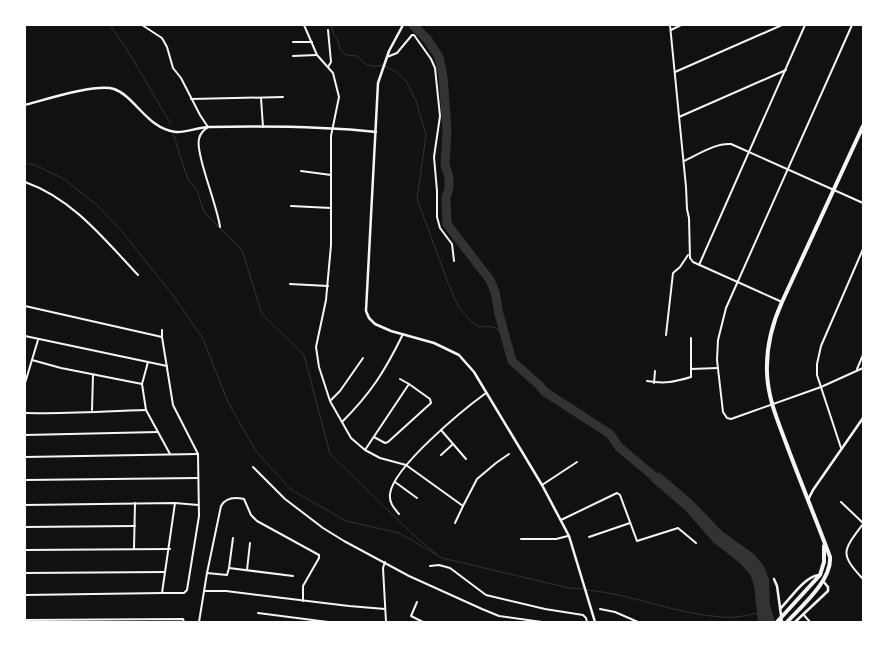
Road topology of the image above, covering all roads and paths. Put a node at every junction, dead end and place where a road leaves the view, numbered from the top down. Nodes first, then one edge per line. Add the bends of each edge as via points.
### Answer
1 (142, 25) edge
2 (304, 25) edge
3 (403, 25) edge
4 (670, 25) edge
5 (681, 25) edge
6 (782, 25) edge
7 (806, 25) edge
8 (852, 25) edge
9 (328, 30) dead end
10 (670, 30) junction
11 (293, 42) dead end
12 (312, 42) junction
13 (316, 55) junction
14 (293, 56) dead end
15 (387, 58) junction
16 (328, 66) junction
17 (786, 70) junction
18 (675, 72) junction
19 (283, 97) dead end
20 (261, 98) junction
21 (191, 99) junction
22 (25, 105) edge
23 (679, 117) junction
24 (863, 126) edge
25 (208, 127) junction
26 (263, 127) junction
27 (332, 128) junction
28 (376, 132) junction
29 (749, 152) junction
30 (684, 162) junction
31 (787, 169) junction
32 (300, 171) dead end
33 (331, 175) junction
34 (25, 182) edge
35 (834, 190) junction
36 (863, 203) edge
37 (291, 206) dead end
38 (331, 208) junction
39 (220, 227) dead end
40 (863, 249) edge
41 (688, 256) junction
42 (454, 261) dead end
43 (699, 265) junction
44 (138, 275) dead end
45 (737, 282) junction
46 (290, 284) dead end
47 (328, 286) junction
48 (782, 302) junction
49 (25, 306) edge
50 (162, 330) dead end
51 (403, 334) junction
52 (666, 335) dead end
53 (25, 336) edge
54 (162, 337) junction
55 (691, 338) dead end
56 (38, 339) junction
57 (863, 355) edge
58 (363, 358) dead end
59 (32, 360) junction
60 (148, 362) junction
61 (166, 366) junction
62 (718, 368) junction
63 (863, 368) edge
64 (691, 369) junction
65 (856, 370) junction
66 (655, 371) dead end
67 (93, 375) junction
68 (400, 379) dead end
69 (647, 382) dead end
70 (654, 382) junction
71 (25, 383) edge
72 (142, 384) junction
73 (409, 384) junction
74 (821, 387) junction
75 (486, 392) junction
76 (330, 401) junction
77 (772, 404) junction
78 (146, 410) junction
79 (92, 411) junction
80 (25, 413) edge
81 (863, 418) edge
82 (342, 422) junction
83 (441, 430) junction
84 (158, 432) junction
85 (25, 435) edge
86 (374, 436) junction
87 (453, 444) junction
88 (365, 450) junction
89 (841, 450) junction
90 (170, 454) junction
91 (198, 454) junction
92 (509, 454) dead end
93 (441, 455) dead end
94 (25, 457) edge
95 (466, 460) dead end
96 (577, 462) dead end
97 (406, 465) junction
98 (253, 467) dead end
99 (198, 478) junction
100 (25, 480) edge
101 (395, 482) junction
102 (542, 484) junction
103 (417, 498) dead end
104 (807, 502) junction
105 (842, 502) dead end
106 (175, 503) junction
107 (135, 504) junction
108 (25, 505) edge
109 (198, 505) junction
110 (463, 506) junction
111 (399, 514) dead end
112 (560, 520) junction
113 (455, 523) dead end
114 (630, 524) junction
115 (863, 524) edge
116 (135, 526) junction
117 (25, 527) edge
118 (569, 537) junction
119 (589, 537) dead end
120 (233, 538) dead end
121 (521, 539) dead end
122 (250, 543) dead end
123 (696, 543) dead end
124 (824, 544) junction
125 (134, 549) junction
126 (170, 549) junction
127 (25, 550) edge
128 (385, 562) junction
129 (430, 566) dead end
130 (229, 568) junction
131 (247, 570) junction
132 (166, 572) junction
133 (25, 573) edge
134 (207, 573) junction
135 (820, 575) junction
136 (294, 576) dead end
137 (774, 579) dead end
138 (863, 579) edge
139 (823, 581) junction
140 (204, 591) junction
141 (162, 593) junction
142 (25, 595) edge
143 (303, 601) junction
144 (417, 602) dead end
145 (385, 609) junction
146 (600, 609) dead end
147 (780, 609) junction
148 (258, 614) dead end
149 (803, 614) junction
150 (25, 620) edge
151 (184, 620) edge
152 (60, 621) edge
153 (633, 621) edge
154 (199, 622) edge
155 (328, 622) edge
156 (386, 622) edge
157 (423, 622) edge
158 (542, 622) edge
159 (587, 622) edge
160 (595, 622) edge
161 (638, 622) edge
162 (777, 622) edge
163 (782, 622) edge
164 (788, 622) edge
165 (795, 622) edge
166 (810, 622) edge

1 - 21 street via 162,38 173,68
2 - 12 street
3 - 15 street
4 - 10 street
5 - 10 street
6 - 18 street
7 - 17 street
8 - 31 street
9 - 16 street via 331,62
10 - 18 street
11 - 12 street
12 - 13 street
13 - 14 street
13 - 16 street
15 - 28 street via 378,82
15 - 42 street via 398,53 414,35 435,68 440,116 434,157 437,217 440,228 452,244
16 - 27 street via 339,93
17 - 23 street
17 - 29 street
18 - 23 street
19 - 20 street
20 - 21 street
20 - 26 street
21 - 25 street
22 - 25 street via 112,88 128,98 146,117 169,130 180,132
23 - 30 street
24 - 35 main road
25 - 26 street
25 - 39 street via 201,133 198,143
26 - 27 street
27 - 28 street
27 - 33 street
28 - 51 street via 366,310 375,324
29 - 30 street via 726,144
29 - 31 street
29 - 43 street
30 - 41 street via 689,218
31 - 35 street
31 - 45 street
32 - 33 street
33 - 38 street
34 - 44 street via 69,205
35 - 36 street
35 - 48 main road
37 - 38 street
38 - 47 street
40 - 74 street via 818,355 817,375
41 - 43 street
41 - 52 street via 673,274
43 - 45 street
45 - 48 street
45 - 62 street via 723,318
46 - 47 street
47 - 76 street via 316,347
48 - 77 main road via 771,331 768,351
49 - 54 street
50 - 54 street
51 - 75 street via 434,343 458,355
51 - 82 street via 381,376
53 - 56 street
54 - 61 street
55 - 64 street
56 - 59 street
56 - 60 street
57 - 65 street
58 - 76 street
59 - 67 street
59 - 71 street
60 - 61 street
60 - 72 street
61 - 91 street via 173,405
62 - 64 street
62 - 77 street via 723,412 727,418
63 - 65 street
64 - 70 street via 691,377 674,383
65 - 74 street
66 - 70 street
67 - 72 street
67 - 79 street
68 - 73 street
69 - 70 street
72 - 78 street
73 - 86 street
73 - 86 street via 431,403 388,442
74 - 77 street
74 - 89 street
75 - 83 street
75 - 102 street
76 - 82 street
77 - 104 main road
78 - 79 street
78 - 84 street
79 - 80 street
81 - 89 street
82 - 88 street via 351,438
83 - 87 street
83 - 97 street
84 - 85 street
84 - 90 street
86 - 88 street
87 - 93 street
87 - 95 street
88 - 97 street
89 - 104 street
90 - 91 street
90 - 94 street
91 - 99 street
92 - 110 street via 478,479
96 - 102 street
97 - 101 street
97 - 110 street
98 - 128 street via 284,499 323,528
99 - 100 street
99 - 109 street
101 - 103 street
101 - 111 street via 391,487 390,500
102 - 112 street
104 - 124 main road
105 - 115 street
106 - 107 street
106 - 109 street
106 - 126 street
107 - 108 street
107 - 116 street
109 - 141 street via 187,590 184,593
110 - 113 street
112 - 114 street via 617,493
112 - 118 street
114 - 119 street
114 - 123 street via 638,542 678,528
115 - 138 street via 846,552 846,559
116 - 117 street
116 - 125 street
118 - 121 street
118 - 160 street
120 - 130 street
122 - 131 street
124 - 135 main road
124 - 139 main road via 831,563
125 - 126 street
125 - 127 street
126 - 132 street
128 - 145 street
128 - 158 street via 499,616
129 - 159 street via 450,568 486,595 583,616
130 - 131 street
130 - 134 street via 227,575
131 - 136 street
132 - 133 street
132 - 141 street
134 - 140 street
134 - 143 street via 220,506 230,498 244,499 257,521 319,555 303,586
135 - 147 street via 806,580
135 - 162 main road
137 - 147 street
139 - 149 street via 828,591
139 - 164 main road
140 - 143 street
140 - 154 street
141 - 142 street
143 - 145 street
144 - 157 street via 411,616
145 - 156 street
146 - 153 street
147 - 163 street
148 - 155 street
149 - 165 street
149 - 166 street
150 - 152 street
151 - 152 street
153 - 161 street

